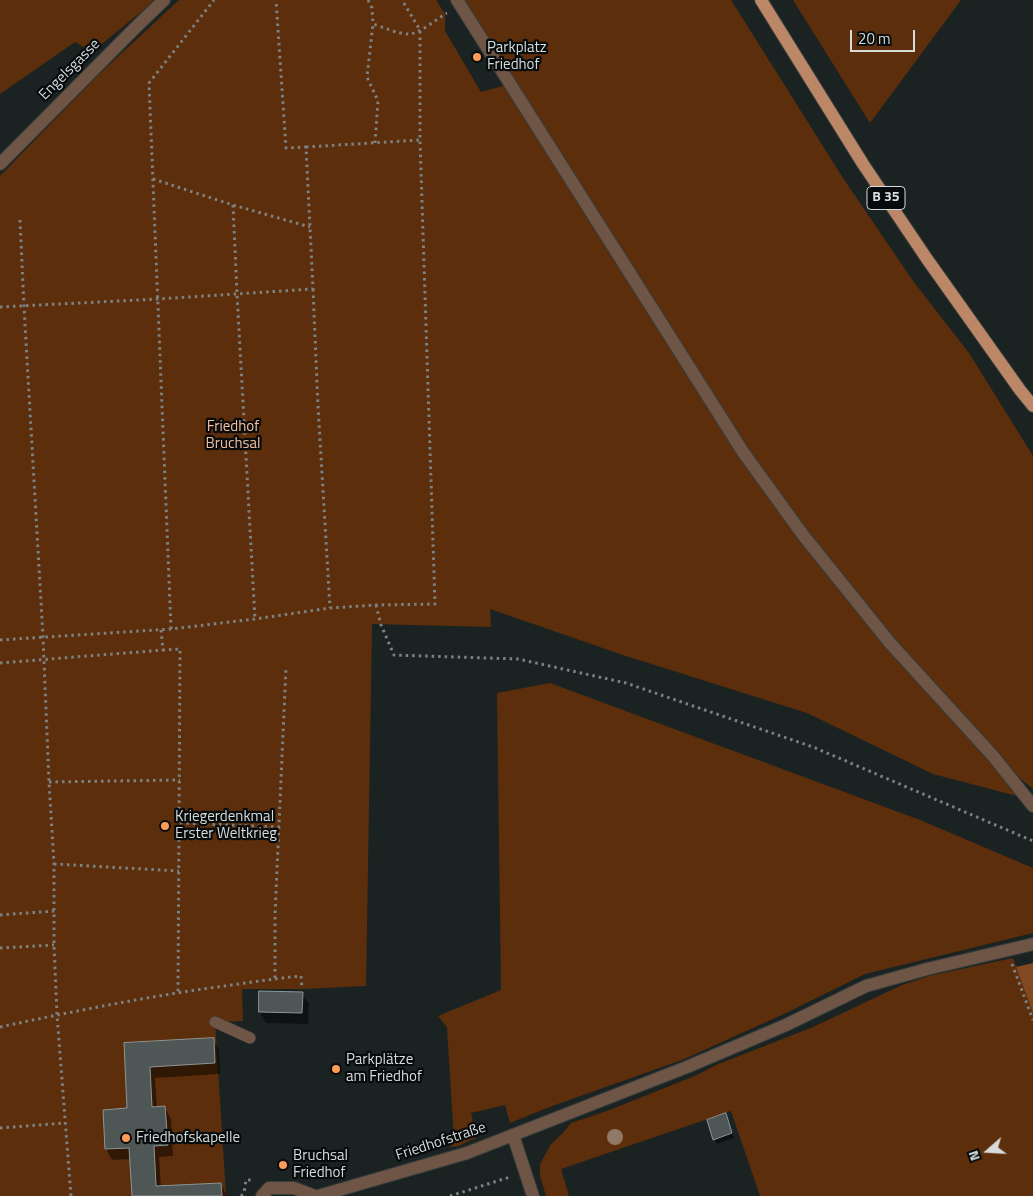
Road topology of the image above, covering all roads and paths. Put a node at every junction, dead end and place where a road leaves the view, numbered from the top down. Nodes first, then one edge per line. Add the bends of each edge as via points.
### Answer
1 (164, 0) edge
2 (214, 0) edge
3 (276, 0) edge
4 (368, 0) edge
5 (402, 0) edge
6 (760, 0) edge
7 (459, 2) edge
8 (373, 24) junction
9 (420, 30) junction
10 (420, 140) junction
11 (376, 143) junction
12 (306, 147) junction
13 (0, 164) edge
14 (152, 179) junction
15 (233, 205) junction
16 (20, 220) dead end
17 (310, 228) junction
18 (313, 289) junction
19 (237, 294) junction
20 (158, 299) junction
21 (0, 307) edge
22 (24, 307) junction
23 (1033, 406) edge
24 (376, 605) junction
25 (330, 608) junction
26 (255, 619) junction
27 (171, 629) junction
28 (161, 630) junction
29 (43, 637) junction
30 (0, 640) edge
31 (163, 650) junction
32 (44, 660) junction
33 (0, 663) edge
34 (286, 668) dead end
35 (180, 780) junction
36 (49, 782) junction
37 (1033, 806) edge
38 (180, 823) junction
39 (280, 826) junction
40 (1033, 840) edge
41 (54, 864) junction
42 (179, 871) junction
43 (54, 911) junction
44 (0, 915) edge
45 (1033, 944) edge
46 (54, 945) junction
47 (0, 948) edge
48 (1006, 949) junction
49 (275, 978) junction
50 (302, 989) dead end
51 (178, 993) junction
52 (57, 1015) junction
53 (1033, 1020) edge
54 (215, 1022) dead end
55 (0, 1027) edge
56 (250, 1038) dead end
57 (65, 1123) junction
58 (0, 1128) edge
59 (513, 1135) junction
60 (525, 1173) junction
61 (71, 1196) edge
62 (262, 1196) edge
63 (316, 1196) edge
64 (450, 1196) edge
65 (533, 1196) edge

1 - 13 street, Engelsgasse
2 - 14 path via 149,83
3 - 12 path via 286,148
4 - 8 path
5 - 9 path
6 - 23 main road, B 35 via 863,164
7 - 9 path
7 - 37 street via 743,452 803,535 890,644 993,756
8 - 9 path via 409,34
8 - 11 path via 367,78 378,102
9 - 10 path
10 - 11 path
10 - 24 path via 435,604
11 - 12 path
12 - 17 path
14 - 15 path
14 - 20 path
15 - 17 path
15 - 19 path
16 - 22 path
17 - 18 path
18 - 19 path
18 - 25 path
19 - 20 path
19 - 26 path
20 - 22 path
20 - 27 path
21 - 22 path
22 - 29 path
24 - 25 path
24 - 40 path via 394,655 518,658 626,683 813,747
25 - 26 path
26 - 27 path
27 - 28 path
28 - 29 path
28 - 31 path
29 - 30 path
29 - 32 path
31 - 32 path
31 - 35 path via 180,648
32 - 33 path
32 - 36 path
34 - 39 path
35 - 36 path
35 - 38 path
36 - 41 path
38 - 39 path
38 - 42 path
39 - 49 path
41 - 42 path
41 - 43 path
42 - 51 path
43 - 44 path
43 - 46 path
45 - 48 street, Friedhofstraße
46 - 47 path
46 - 52 path
48 - 53 path
48 - 59 street, Friedhofstraße via 866,986 687,1067
49 - 50 path via 301,976
49 - 51 path
51 - 52 path
52 - 55 path
52 - 57 path
54 - 56 lane
57 - 58 path
57 - 61 path
59 - 60 street
59 - 63 street, Friedhofstraße via 467,1153
60 - 64 path
60 - 65 street
62 - 63 street, Friedhofstraße via 269,1188 283,1187

